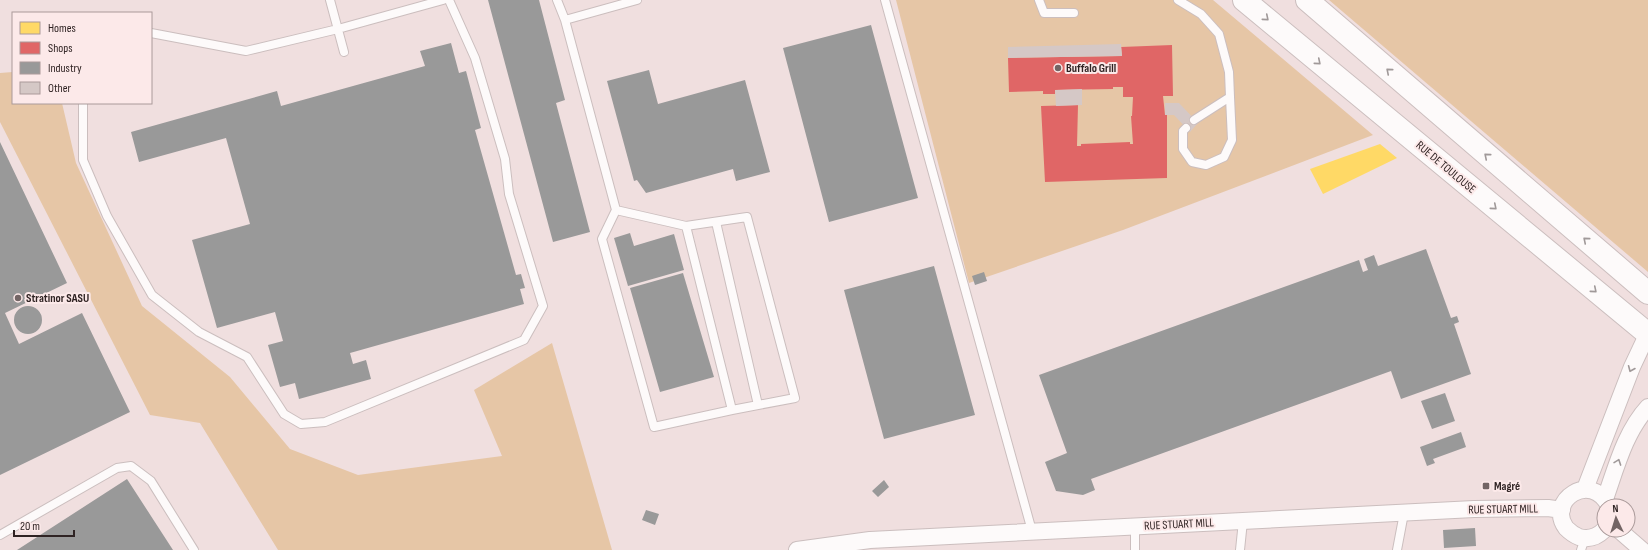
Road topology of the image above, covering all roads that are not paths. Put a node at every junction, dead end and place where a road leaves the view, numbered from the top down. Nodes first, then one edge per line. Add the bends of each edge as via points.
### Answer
1 (330, 0) edge
2 (443, 0) edge
3 (449, 0) edge
4 (557, 0) edge
5 (637, 0) edge
6 (885, 0) edge
7 (1039, 0) edge
8 (1178, 0) edge
9 (1244, 0) edge
10 (1306, 0) edge
11 (1074, 13) dead end
12 (565, 20) junction
13 (338, 29) junction
14 (152, 33) edge
15 (344, 52) dead end
16 (1230, 97) junction
17 (83, 104) edge
18 (1194, 120) dead end
19 (1186, 128) dead end
20 (616, 210) junction
21 (716, 222) junction
22 (686, 226) junction
23 (1648, 293) edge
24 (1648, 333) edge
25 (758, 405) junction
26 (1648, 407) edge
27 (732, 410) junction
28 (1585, 489) junction
29 (1604, 498) edge
30 (1608, 498) edge
31 (1562, 510) junction
32 (1404, 513) junction
33 (1243, 521) junction
34 (1134, 526) junction
35 (1032, 532) junction
36 (0, 535) edge
37 (1596, 535) edge
38 (1628, 538) edge
39 (1583, 544) edge
40 (194, 550) edge
41 (797, 550) edge
42 (1136, 550) edge
43 (1240, 550) edge
44 (1397, 550) edge
45 (1642, 550) edge

1 - 13 lane
2 - 13 lane
3 - 17 lane via 475,58 504,159 509,194 543,306 524,340 325,422 300,424 284,414 247,357 199,332 152,295 107,216 83,160
4 - 12 lane
5 - 12 lane
6 - 35 lane
7 - 11 lane via 1044,13
8 - 16 lane via 1201,14 1219,34 1229,72
9 -> 24 main road, RUE DE TOULOUSE
23 -> 10 main road
12 - 20 lane
13 - 14 lane via 246,50
13 - 15 lane
16 - 18 lane
16 - 19 lane via 1232,140 1224,157 1206,165 1192,162 1183,148 1182,132
20 - 22 lane
20 - 27 lane via 602,239 654,427
21 - 22 lane
21 - 25 lane
21 - 25 lane via 747,217 795,398
22 - 27 lane
24 -> 28 street via 1632,367
25 - 27 lane
30 -> 26 street via 1624,446 1640,415
28 - 29 street via 1600,493
28 - 31 street via 1570,496 1564,502
31 - 32 street, RUE STUART MILL via 1496,508
31 - 39 street via 1565,526
32 - 33 street, RUE STUART MILL
32 - 44 lane
33 - 34 street, RUE STUART MILL
33 - 43 lane
34 - 35 street, RUE STUART MILL
34 - 42 lane
35 - 41 street, RUE STUART MILL via 870,540
36 - 40 lane via 117,468 131,466 151,481
37 - 39 street
38 - 45 street

